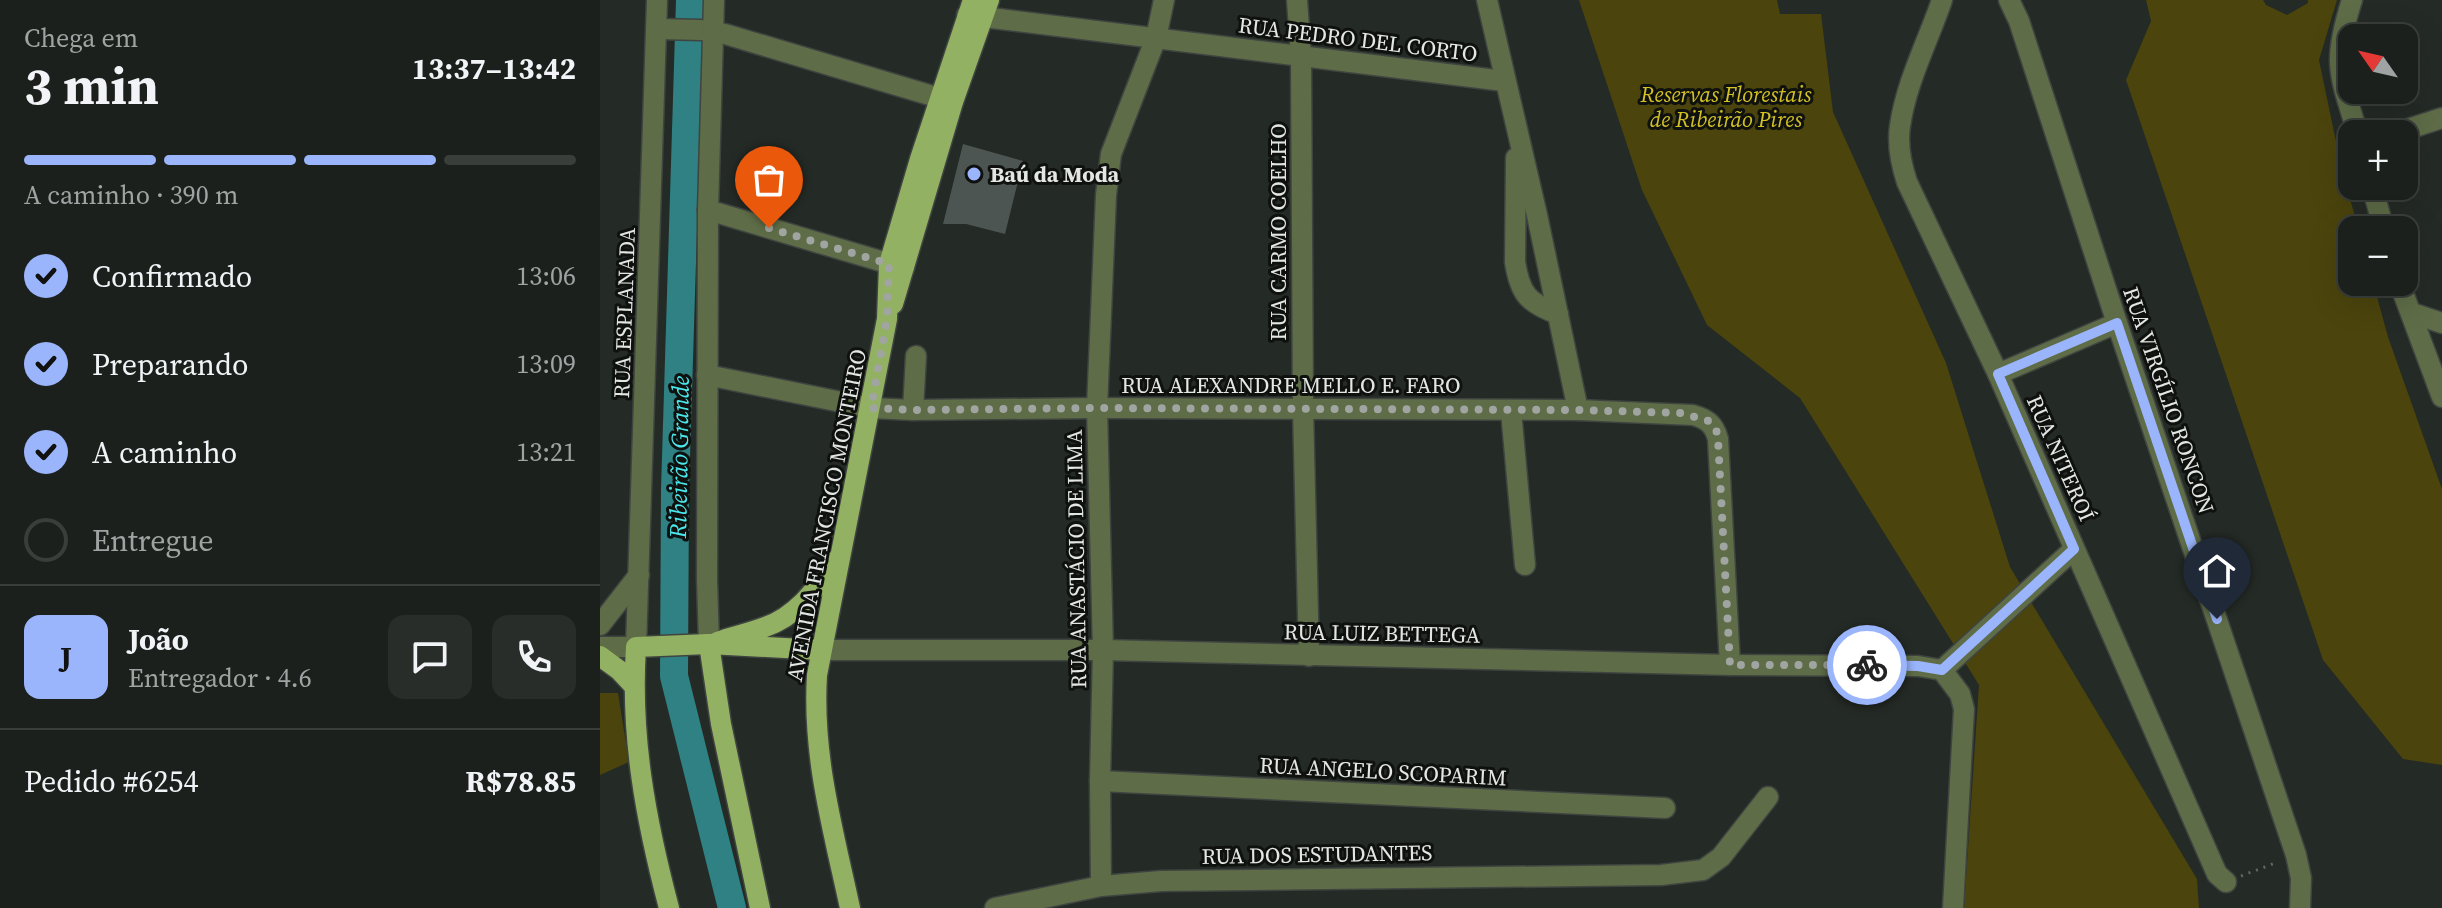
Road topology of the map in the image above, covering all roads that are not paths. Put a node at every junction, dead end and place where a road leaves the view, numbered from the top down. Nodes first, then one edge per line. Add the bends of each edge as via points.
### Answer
1 (657, 0) edge
2 (714, 0) edge
3 (1164, 0) edge
4 (1297, 0) edge
5 (1487, 0) edge
6 (1942, 0) edge
7 (2009, 0) edge
8 (2352, 0) edge
9 (978, 8) edge
10 (664, 29) junction
11 (707, 30) junction
12 (1156, 38) junction
13 (1301, 56) junction
14 (1504, 81) junction
15 (946, 100) junction
16 (2442, 118) edge
17 (2354, 120) edge
18 (2418, 126) edge
19 (1517, 138) junction
20 (708, 210) junction
21 (897, 266) junction
22 (2405, 296) edge
23 (2412, 313) junction
24 (1558, 314) junction
25 (2117, 323) junction
26 (2442, 323) edge
27 (916, 356) dead end
28 (1998, 374) junction
29 (707, 375) junction
30 (2442, 397) edge
31 (871, 408) junction
32 (1097, 408) junction
33 (1303, 409) junction
34 (913, 410) junction
35 (1578, 410) junction
36 (1511, 411) junction
37 (2074, 549) junction
38 (842, 553) junction
39 (1525, 565) dead end
40 (639, 575) junction
41 (600, 625) edge
42 (700, 644) junction
43 (600, 647) edge
44 (636, 647) junction
45 (821, 650) junction
46 (1103, 650) junction
47 (600, 656) edge
48 (1309, 656) junction
49 (1730, 665) junction
50 (1942, 670) junction
51 (634, 686) junction
52 (1100, 781) junction
53 (1768, 797) dead end
54 (1665, 808) dead end
55 (2226, 882) road end
56 (1101, 886) junction
57 (1046, 903) edge
58 (669, 908) edge
59 (760, 908) edge
60 (850, 908) edge
61 (995, 908) edge
62 (1953, 908) edge
63 (2300, 908) edge

1 - 10 street, RUA ESPLANADA
2 - 11 street
3 - 12 street, RUA ANASTÁCIO DE LIMA
4 - 13 street, RUA CARMO COELHO
5 - 14 street
6 - 28 street, RUA NITEROÍ via 1908,92 1899,156 1918,210
7 - 25 street, RUA VIRGÍLIO RONCON
8 - 17 street via 2338,59
9 - 12 street, RUA PEDRO DEL CORTO
9 - 15 main road, AVENIDA FRANCISCO MONTEIRO
10 - 11 street
10 - 40 street, RUA ESPLANADA
11 - 15 street
11 - 20 street
12 - 13 street, RUA PEDRO DEL CORTO
12 - 32 street, RUA ANASTÁCIO DE LIMA via 1120,127 1108,174
13 - 14 street, RUA PEDRO DEL CORTO
13 - 33 street, RUA CARMO COELHO
14 - 19 street
15 - 21 main road, AVENIDA FRANCISCO MONTEIRO
16 - 18 street
19 - 24 street
19 - 24 street via 1518,277 1530,301
20 - 21 street
20 - 29 street
21 - 31 main road, AVENIDA FRANCISCO MONTEIRO
22 - 23 street
23 - 26 street
23 - 30 street
24 - 35 street
25 - 28 street
25 - 63 street, RUA VIRGÍLIO RONCON via 2296,855
27 - 34 street
28 - 37 street, RUA NITEROÍ
29 - 31 street, RUA ALEXANDRE MELLO E. FARO
29 - 42 street
31 - 34 street, RUA ALEXANDRE MELLO E. FARO
31 - 38 main road, AVENIDA FRANCISCO MONTEIRO
32 - 33 street, RUA ALEXANDRE MELLO E. FARO
32 - 34 street, RUA ALEXANDRE MELLO E. FARO
32 - 46 street, RUA ANASTÁCIO DE LIMA
33 - 36 street, RUA ALEXANDRE MELLO E. FARO
33 - 48 street, RUA CARMO COELHO
35 - 36 street, RUA ALEXANDRE MELLO E. FARO
35 - 49 street, RUA ALEXANDRE MELLO E. FARO via 1680,413 1709,421 1716,429
36 - 39 street
37 - 50 street
37 - 55 street, RUA NITEROÍ via 2217,874
38 - 42 main road via 785,619
38 - 45 main road, AVENIDA FRANCISCO MONTEIRO
40 - 41 street
40 - 44 street, RUA ESPLANADA
42 - 44 main road
42 - 45 main road
42 - 59 main road
43 - 44 street
44 - 51 main road
45 - 46 street, RUA LUIZ BETTEGA
45 - 60 main road, AVENIDA FRANCISCO MONTEIRO via 815,716 818,753
46 - 48 street, RUA LUIZ BETTEGA
46 - 52 street, RUA ANASTÁCIO DE LIMA
47 - 51 main road
48 - 49 street, RUA LUIZ BETTEGA
49 - 50 street, RUA LUIZ BETTEGA
50 - 62 street via 1964,709
51 - 58 main road via 642,795
52 - 54 street, RUA ANGELO SCOPARIM
52 - 56 street, RUA ANASTÁCIO DE LIMA
53 - 56 street, RUA DOS ESTUDANTES via 1721,857 1703,870
56 - 57 street, RUA DOS ESTUDANTES
57 - 61 street, RUA DOS ESTUDANTES

